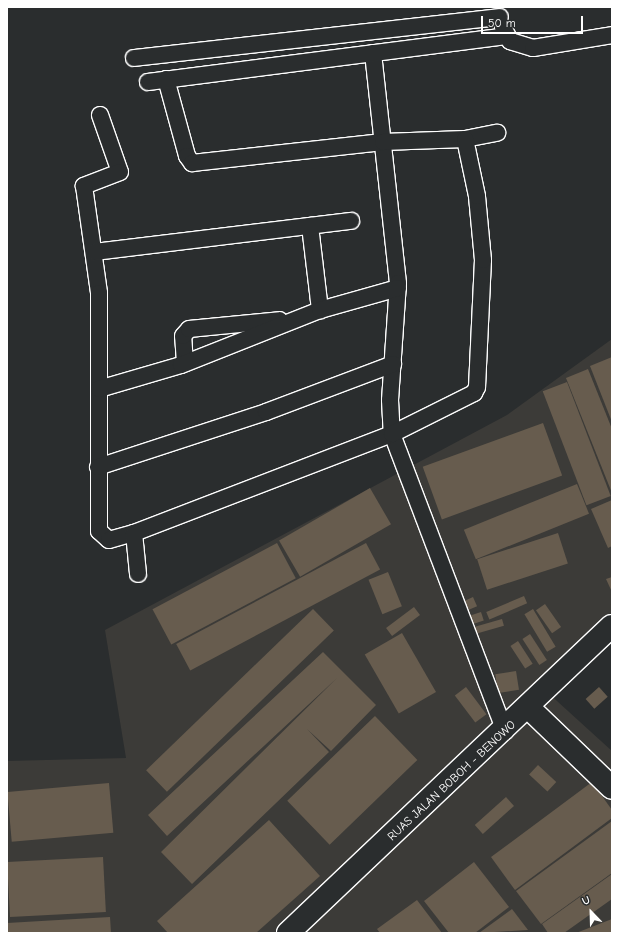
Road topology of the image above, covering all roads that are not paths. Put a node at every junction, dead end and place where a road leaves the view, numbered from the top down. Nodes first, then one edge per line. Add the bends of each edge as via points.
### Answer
1 (499, 12) edge
2 (478, 13) edge
3 (612, 35) edge
4 (506, 36) junction
5 (481, 38) junction
6 (373, 53) junction
7 (134, 58) dead end
8 (166, 79) junction
9 (148, 82) dead end
10 (100, 115) dead end
11 (497, 133) dead end
12 (465, 139) junction
13 (383, 142) junction
14 (351, 221) dead end
15 (310, 226) junction
16 (94, 252) junction
17 (398, 288) junction
18 (320, 310) junction
19 (296, 320) junction
20 (185, 363) junction
21 (393, 364) junction
22 (99, 389) junction
23 (392, 434) junction
24 (98, 467) junction
25 (134, 533) junction
26 (138, 574) dead end
27 (612, 626) edge
28 (529, 708) junction
29 (505, 731) junction
30 (612, 788) edge
31 (288, 933) edge

1 - 2 street
1 - 4 street
2 - 5 street
2 - 7 street
3 - 4 street via 533,48 514,44
4 - 5 street
5 - 6 street
6 - 8 street
6 - 13 street
8 - 9 street
8 - 13 street via 191,163
10 - 16 street via 120,172 84,186
11 - 12 street
12 - 13 street
12 - 23 street via 477,196 483,260 477,387 471,395
13 - 17 street
14 - 15 street
15 - 16 street
15 - 18 street
16 - 22 street via 98,293
17 - 18 street
17 - 21 street
18 - 19 street
19 - 20 street
19 - 20 street via 189,329 183,336
20 - 22 street
21 - 23 street
21 - 24 street via 266,412
22 - 24 street
23 - 25 street
23 - 29 street
24 - 25 street via 101,536 109,540
25 - 26 street
27 - 28 main road, RUAS JALAN BOBOH - BENOWO
28 - 29 main road, RUAS JALAN BOBOH - BENOWO
28 - 30 main road
29 - 31 main road, RUAS JALAN BOBOH - BENOWO

